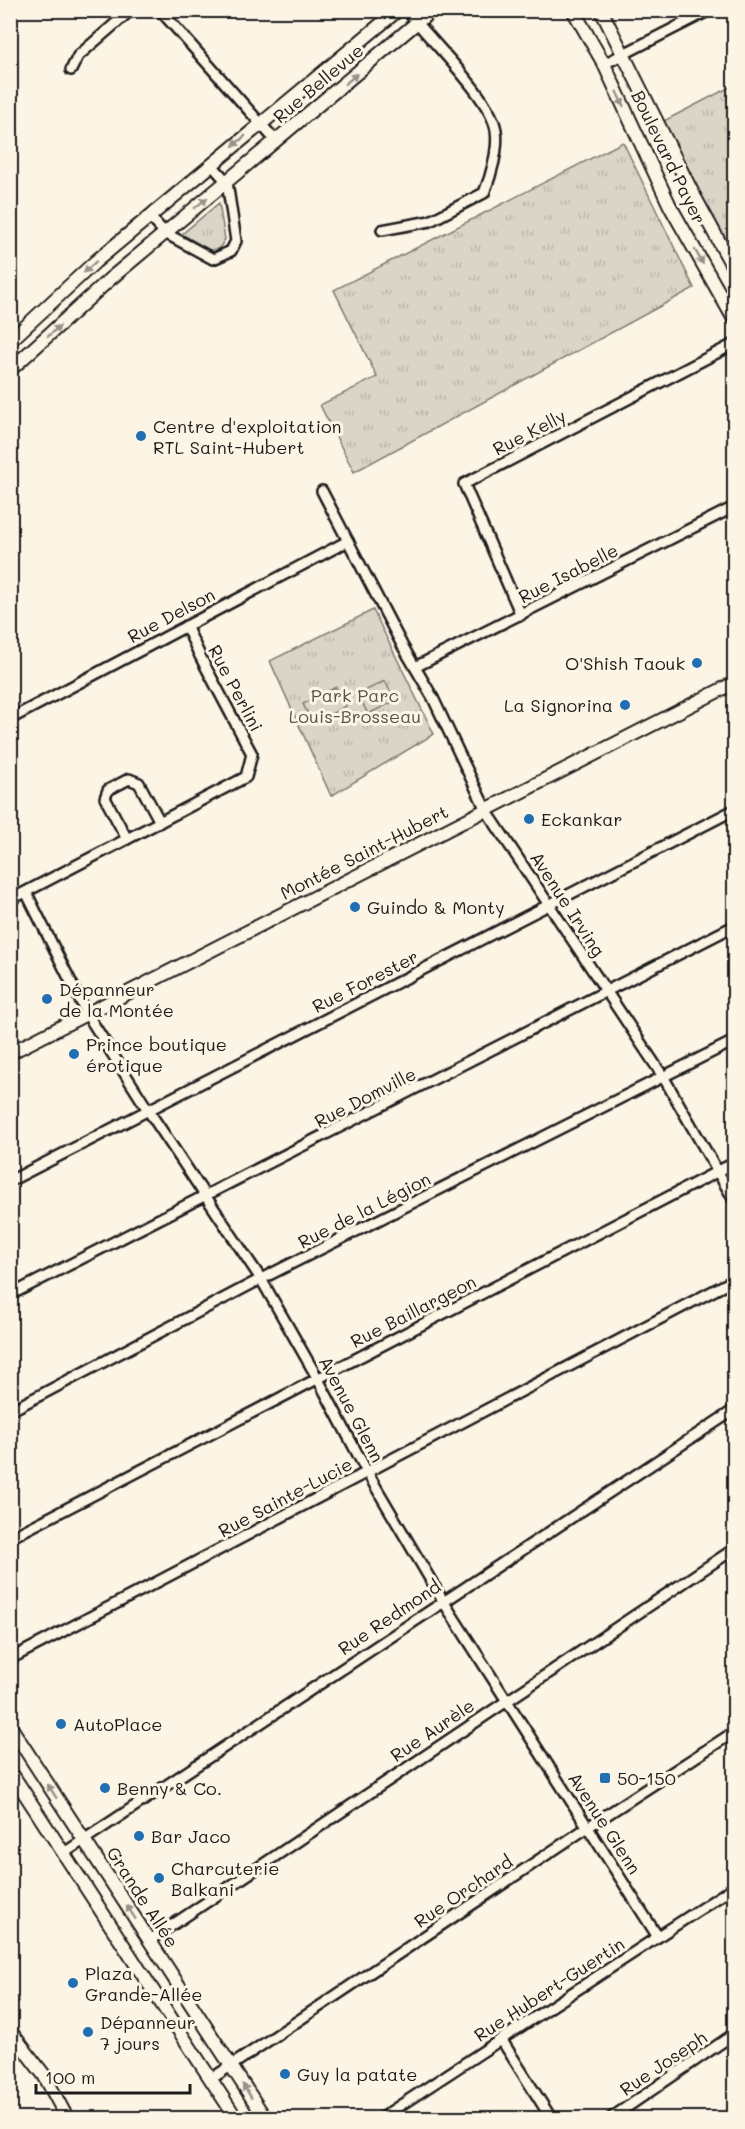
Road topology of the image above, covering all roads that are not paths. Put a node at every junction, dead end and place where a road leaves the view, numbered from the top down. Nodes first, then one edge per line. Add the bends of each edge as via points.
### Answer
1 (130, 10) edge
2 (160, 10) edge
3 (398, 10) edge
4 (407, 10) edge
5 (432, 10) edge
6 (573, 10) edge
7 (601, 10) edge
8 (710, 10) edge
9 (417, 24) junction
10 (624, 54) junction
11 (604, 64) junction
12 (71, 70) dead end
13 (260, 123) junction
14 (276, 141) junction
15 (212, 165) junction
16 (227, 182) junction
17 (150, 217) junction
18 (382, 230) dead end
19 (165, 233) junction
20 (735, 269) edge
21 (735, 319) edge
22 (10, 341) edge
23 (735, 344) edge
24 (10, 370) edge
25 (322, 491) dead end
26 (735, 507) edge
27 (348, 541) junction
28 (521, 615) junction
29 (186, 626) junction
30 (415, 667) junction
31 (735, 683) edge
32 (10, 719) edge
33 (486, 810) junction
34 (735, 810) edge
35 (160, 822) junction
36 (127, 839) junction
37 (26, 892) junction
38 (10, 900) edge
39 (549, 905) junction
40 (735, 926) edge
41 (605, 991) junction
42 (87, 1014) junction
43 (735, 1041) edge
44 (10, 1053) edge
45 (664, 1078) junction
46 (148, 1110) junction
47 (735, 1163) edge
48 (719, 1171) junction
49 (10, 1181) edge
50 (206, 1197) junction
51 (735, 1200) edge
52 (261, 1280) junction
53 (735, 1280) edge
54 (10, 1296) edge
55 (318, 1379) junction
56 (735, 1410) edge
57 (10, 1411) edge
58 (367, 1472) junction
59 (10, 1538) edge
60 (735, 1549) edge
61 (443, 1601) junction
62 (10, 1659) edge
63 (506, 1701) junction
64 (10, 1726) edge
65 (735, 1732) edge
66 (12, 1777) edge
67 (588, 1827) junction
68 (84, 1840) junction
69 (64, 1853) junction
70 (735, 1887) edge
71 (658, 1937) junction
72 (150, 1940) junction
73 (10, 2031) edge
74 (735, 2034) edge
75 (501, 2039) junction
76 (231, 2066) junction
77 (211, 2079) junction
78 (67, 2118) edge
79 (236, 2118) edge
80 (265, 2118) edge
81 (381, 2118) edge
82 (551, 2118) edge
83 (611, 2118) edge

1 - 12 street via 78,56
2 - 13 street
3 - 13 street, Rue Bellevue
4 - 9 street
5 - 9 street, Rue Bellevue
6 - 11 street, Boulevard Payer
7 - 10 street, Boulevard Payer
8 - 10 street
14 -> 9 street, Rue Bellevue
9 - 18 street via 489,111 496,130 493,171 484,193 430,221
10 - 11 street
10 - 20 street, Boulevard Payer
11 -> 21 street, Boulevard Payer via 670,206
13 - 14 street
13 -> 15 street, Rue Bellevue
14 - 16 street, Rue Bellevue
15 - 16 street
15 - 17 street, Rue Bellevue
19 -> 16 street, Rue Bellevue
16 - 19 street via 236,241 231,251 213,259
17 - 19 street
17 -> 22 street, Rue Bellevue
24 -> 19 street, Rue Bellevue
23 - 28 street, Rue Kelly via 464,484
25 - 27 street, Avenue Irving
26 - 28 street, Rue Isabelle
27 - 29 street, Rue Delson
27 - 30 street, Avenue Irving
28 - 30 street, Rue Isabelle
29 - 32 street, Rue Delson
29 - 35 street, Rue Perlini via 252,754 246,777
30 - 33 street, Avenue Irving
31 - 33 street, Montée Saint-Hubert
33 - 39 street, Avenue Irving
33 - 42 street, Montée Saint-Hubert
34 - 39 street, Rue Forester
35 - 36 street, Rue Perlini
35 - 36 street via 139,783 129,779 108,790 105,798
36 - 37 street, Rue Perlini
37 - 38 street, Rue Perlini
37 - 42 street, Avenue Glenn
39 - 41 street, Avenue Irving
39 - 46 street, Rue Forester
40 - 41 street, Rue Domville
41 - 45 street, Avenue Irving
41 - 50 street, Rue Domville
42 - 44 street, Montée Saint-Hubert
42 - 46 street, Avenue Glenn
43 - 45 street, Rue de la Légion
45 - 48 street, Avenue Irving
45 - 52 street, Rue de la Légion
46 - 49 street, Rue Forester
46 - 50 street, Avenue Glenn
47 - 48 street, Rue Baillargeon
48 - 51 street, Avenue Irving
48 - 55 street, Rue Baillargeon
50 - 52 street, Avenue Glenn
50 - 54 street, Rue Domville
52 - 55 street, Avenue Glenn
52 - 57 street, Rue de la Légion
53 - 58 street, Rue Sainte-Lucie
55 - 58 street, Avenue Glenn
55 - 59 street, Rue Baillargeon
56 - 61 street, Rue Redmond
58 - 61 street, Avenue Glenn
58 - 62 street, Rue Sainte-Lucie
60 - 63 street, Rue Aurèle
61 - 63 street, Avenue Glenn
61 - 68 street, Rue Redmond
63 - 67 street, Avenue Glenn
63 - 72 street, Rue Aurèle
68 -> 64 street, Grande Allée
65 - 67 street, Rue Orchard
66 - 69 street
67 - 71 street, Avenue Glenn
67 - 76 street, Rue Orchard
68 - 69 street, Rue Redmond
72 -> 68 street, Grande Allée
69 - 77 street
70 - 71 street, Rue Hubert-Guertin
71 - 75 street, Rue Hubert-Guertin
72 - 76 street, Grande Allée
73 - 78 street via 44,2075
74 - 83 street, Rue Joseph
75 - 81 street, Rue Hubert-Guertin
75 - 82 street
76 - 77 street, Rue Orchard
80 -> 76 street, Grande Allée
77 - 79 street

